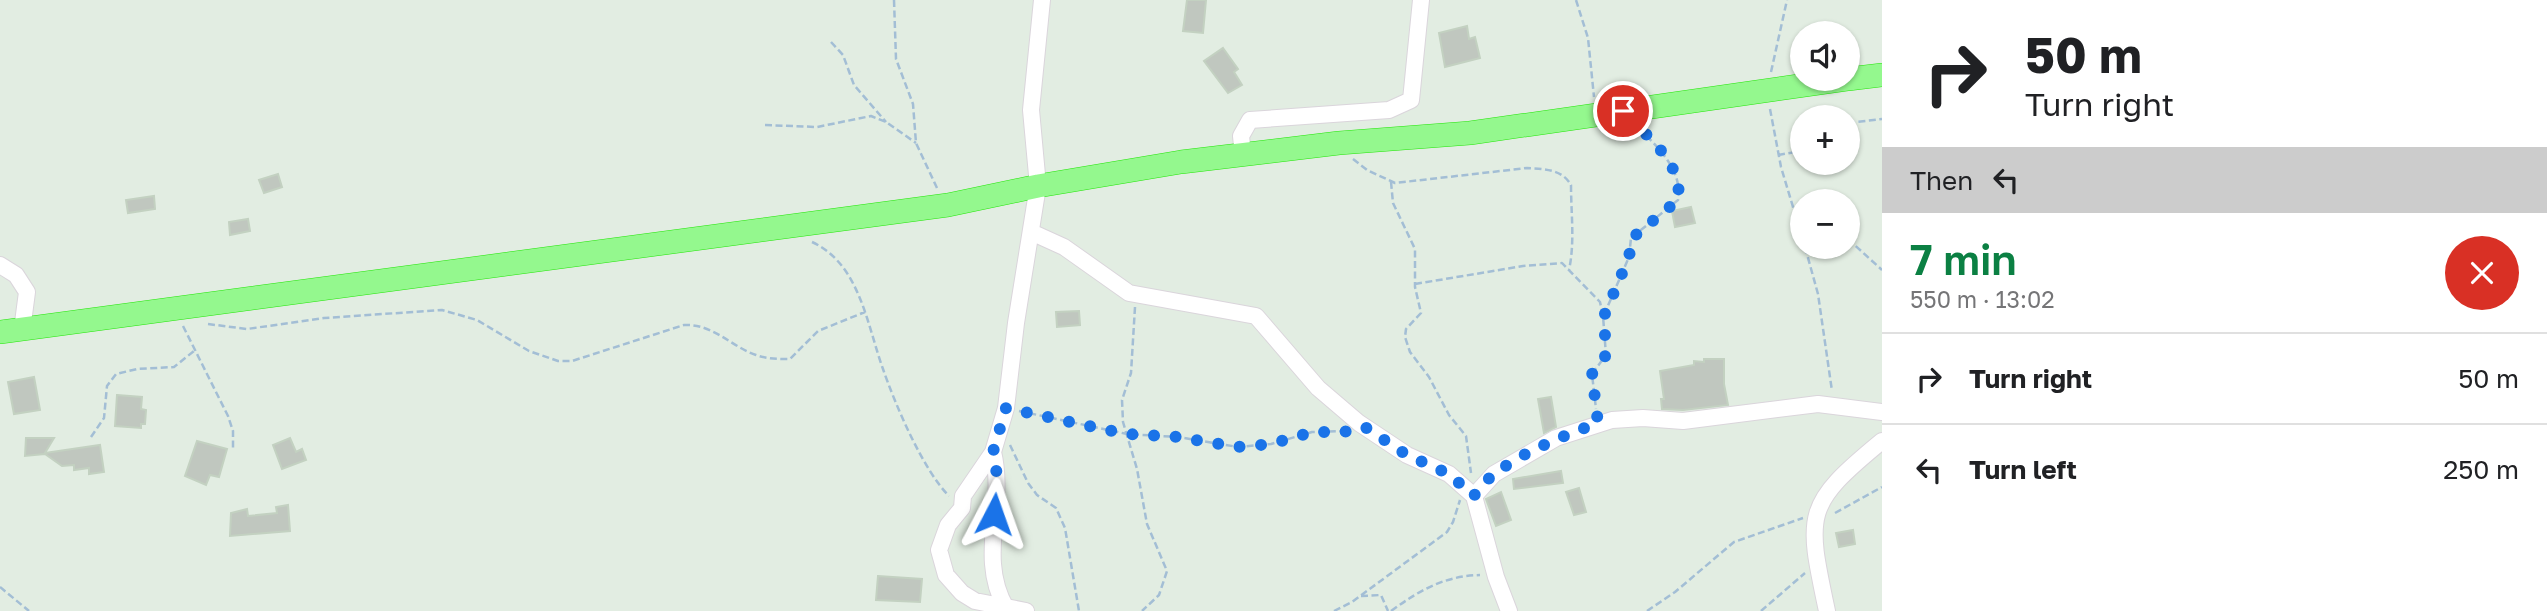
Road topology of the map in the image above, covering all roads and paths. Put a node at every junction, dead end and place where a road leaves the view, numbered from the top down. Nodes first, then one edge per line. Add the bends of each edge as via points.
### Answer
1 (894, 0) edge
2 (1042, 0) edge
3 (1421, 0) edge
4 (1576, 0) edge
5 (1787, 0) edge
6 (831, 43) dead end
7 (1882, 75) edge
8 (1860, 78) edge
9 (1790, 85) edge
10 (1767, 88) junction
11 (1623, 111) junction
12 (1589, 117) junction
13 (1882, 119) edge
14 (886, 122) junction
15 (1860, 122) edge
16 (765, 125) dead end
17 (916, 143) junction
18 (1339, 143) junction
19 (1790, 153) edge
20 (1243, 155) junction
21 (1778, 155) junction
22 (1391, 182) junction
23 (1038, 186) junction
24 (1790, 196) edge
25 (948, 205) junction
26 (1031, 232) junction
27 (808, 241) dead end
28 (1860, 250) edge
29 (1808, 259) edge
30 (0, 265) edge
31 (1569, 270) junction
32 (1882, 271) edge
33 (1415, 285) junction
34 (1129, 293) junction
35 (865, 312) junction
36 (1604, 316) junction
37 (191, 321) dead end
38 (201, 323) dead end
39 (11, 331) edge
40 (194, 351) junction
41 (1835, 405) junction
42 (1882, 412) edge
43 (1004, 415) junction
44 (1598, 423) junction
45 (1365, 427) junction
46 (1126, 434) junction
47 (91, 437) dead end
48 (1882, 441) edge
49 (233, 449) dead end
50 (993, 452) junction
51 (1882, 487) edge
52 (1471, 491) junction
53 (962, 508) junction
54 (1815, 514) junction
55 (1819, 563) junction
56 (1494, 572) junction
57 (0, 587) edge
58 (1358, 597) junction
59 (979, 606) edge
60 (1006, 608) junction
61 (29, 611) edge
62 (1026, 611) edge
63 (1079, 611) edge
64 (1142, 611) edge
65 (1334, 611) edge
66 (1390, 611) edge
67 (1509, 611) edge
68 (1647, 611) edge
69 (1761, 611) edge
70 (1827, 611) edge

1 - 17 path via 893,43 913,104
2 - 23 street via 1031,110
3 - 20 street via 1411,100 1389,110 1250,120 1241,136
4 - 12 path via 1593,67 1595,92
5 - 10 path
6 - 14 path via 843,55 854,85
7 - 8 highway
9 - 10 highway
10 - 11 highway
10 - 21 path
11 - 12 highway
11 - 36 path via 1674,170 1679,192 1678,200 1632,238 1629,257
12 - 18 highway via 1470,133
13 - 15 path
14 - 16 path via 871,116 817,127
14 - 17 path
17 - 25 path
18 - 20 highway
18 - 22 path via 1358,164
19 - 21 path
20 - 23 highway
21 - 24 path
22 - 31 path via 1527,168 1560,174 1571,185 1574,248
22 - 33 path via 1393,203 1416,248
23 - 25 highway
23 - 26 street
25 - 39 highway
26 - 34 street via 1064,247
26 - 43 street
27 - 35 path via 848,274
28 - 32 path
29 - 41 path
30 - 39 street via 16,275 27,292
31 - 33 path via 1562,263 1551,262
31 - 36 path via 1600,302
33 - 52 path via 1421,316 1406,328 1406,343 1466,436
34 - 45 street via 1256,316 1318,388
34 - 46 path via 1136,305 1131,373 1122,400
35 - 38 path via 818,331 790,359 754,355 697,324 572,361 529,351 477,320 442,310 247,329
35 - 53 path via 882,368 925,463 940,487
36 - 44 path via 1606,355 1592,374
37 - 40 path via 180,320
40 - 47 path via 174,367 116,374 107,386 104,418
40 - 49 path via 228,416
41 - 42 street
41 - 44 street via 1683,421 1628,418
43 - 46 path
43 - 50 street
43 - 63 path via 1028,483 1056,508 1065,528
44 - 52 street via 1556,438
45 - 46 path via 1312,432 1254,447
45 - 52 street
46 - 64 path via 1147,524 1167,571 1159,596
48 - 54 street via 1830,486
50 - 53 street via 963,496
50 - 60 street via 997,475 991,569
51 - 54 path via 1837,512
52 - 56 street
52 - 58 path via 1447,531
53 - 59 street via 948,525 939,550 946,575
54 - 55 street
54 - 68 path via 1741,537
55 - 69 path
55 - 70 street
56 - 66 path via 1447,579 1418,591
56 - 67 street
57 - 61 path
58 - 65 path
58 - 66 path via 1381,595
59 - 60 street
60 - 62 street

